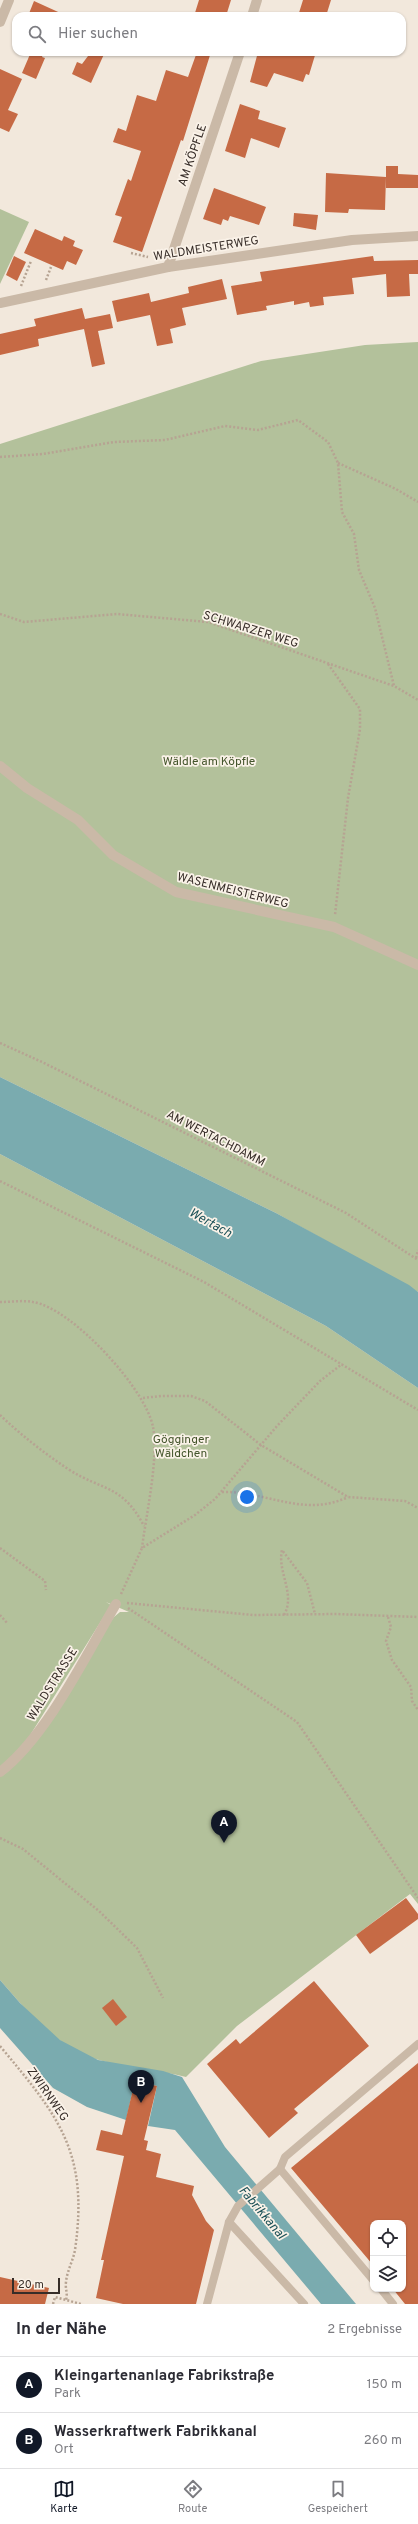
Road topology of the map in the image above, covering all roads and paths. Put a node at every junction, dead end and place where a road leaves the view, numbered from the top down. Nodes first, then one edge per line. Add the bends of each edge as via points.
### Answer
1 (9, 0) edge
2 (257, 0) edge
3 (253, 12) edge
4 (0, 22) edge
5 (239, 56) edge
6 (418, 236) edge
7 (32, 261) dead end
8 (168, 267) junction
9 (16, 299) junction
10 (0, 303) edge
11 (0, 457) edge
12 (338, 463) junction
13 (418, 502) edge
14 (0, 614) edge
15 (328, 663) junction
16 (394, 686) junction
17 (418, 700) edge
18 (0, 766) edge
19 (334, 927) junction
20 (418, 965) edge
21 (0, 1043) edge
22 (0, 1181) edge
23 (418, 1250) edge
24 (417, 1259) edge
25 (0, 1302) edge
26 (342, 1364) junction
27 (142, 1398) junction
28 (418, 1410) edge
29 (0, 1415) edge
30 (261, 1445) junction
31 (222, 1492) junction
32 (348, 1497) junction
33 (418, 1508) edge
34 (144, 1527) junction
35 (0, 1548) edge
36 (142, 1548) junction
37 (46, 1590) dead end
38 (116, 1604) junction
39 (315, 1614) junction
40 (0, 1615) edge
41 (284, 1615) junction
42 (388, 1617) junction
43 (418, 1617) edge
44 (8, 1624) dead end
45 (418, 1710) edge
46 (0, 1772) edge
47 (0, 1838) edge
48 (418, 1898) edge
49 (163, 1998) dead end
50 (418, 2044) edge
51 (0, 2046) edge
52 (277, 2172) junction
53 (228, 2222) junction
54 (370, 2277) edge
55 (383, 2292) edge
56 (66, 2300) junction
57 (53, 2304) edge
58 (81, 2304) edge
59 (207, 2304) edge
60 (304, 2304) edge
61 (393, 2304) edge

1 - 4 street
2 - 3 street
5 - 8 street, AM KÖPFLE
6 - 8 street, WALDMEISTERWEG via 345,241
7 - 9 path
8 - 9 street, WALDMEISTERWEG
9 - 10 street, WALDMEISTERWEG
11 - 12 path via 43,454 114,442 165,440 225,426 258,430 298,420 328,442
12 - 13 path via 396,489
12 - 16 path via 342,512 354,534 359,570 374,608
14 - 15 path, SCHWARZER WEG via 24,622 117,614 208,622
15 - 16 path, SCHWARZER WEG
15 - 19 path via 360,709 360,729 348,798
16 - 17 path, SCHWARZER WEG
18 - 19 street, WASENMEISTERWEG via 27,788 78,820 113,855 176,892
19 - 20 street, WASENMEISTERWEG
21 - 24 path, AM WERTACHDAMM via 346,1213
22 - 26 path via 204,1282
23 - 24 path
25 - 27 path via 34,1302 68,1318 98,1345
26 - 28 path
26 - 30 path via 320,1381
27 - 30 path via 191,1396 205,1401
27 - 34 path via 153,1427 153,1466
29 - 34 path via 68,1469 123,1497 135,1508
30 - 31 path
30 - 32 path
31 - 32 path via 253,1494 298,1505 322,1505
31 - 36 path via 195,1515
32 - 33 path via 405,1501
34 - 36 path
35 - 37 path via 45,1581
36 - 38 path
38 - 41 path via 133,1602 172,1609
38 - 46 street, WALDSTRASSE via 51,1713 26,1747
38 - 48 path via 131,1609 297,1722
39 - 41 path
39 - 41 path via 307,1583 282,1550 282,1570 289,1600
39 - 42 path
40 - 44 path
42 - 43 path
42 - 45 path via 391,1628 386,1641 392,1660 411,1687 412,1701
47 - 49 path via 23,1849 105,1916 137,1948
50 - 52 lane via 285,2157
51 - 56 path, ZWIRNWEG via 40,2094 59,2122 71,2150 79,2202 74,2251 65,2284 68,2294
52 - 53 lane via 238,2206
52 - 54 lane
53 - 59 lane
53 - 60 lane
55 - 61 lane
56 - 57 path via 55,2297
56 - 58 path

